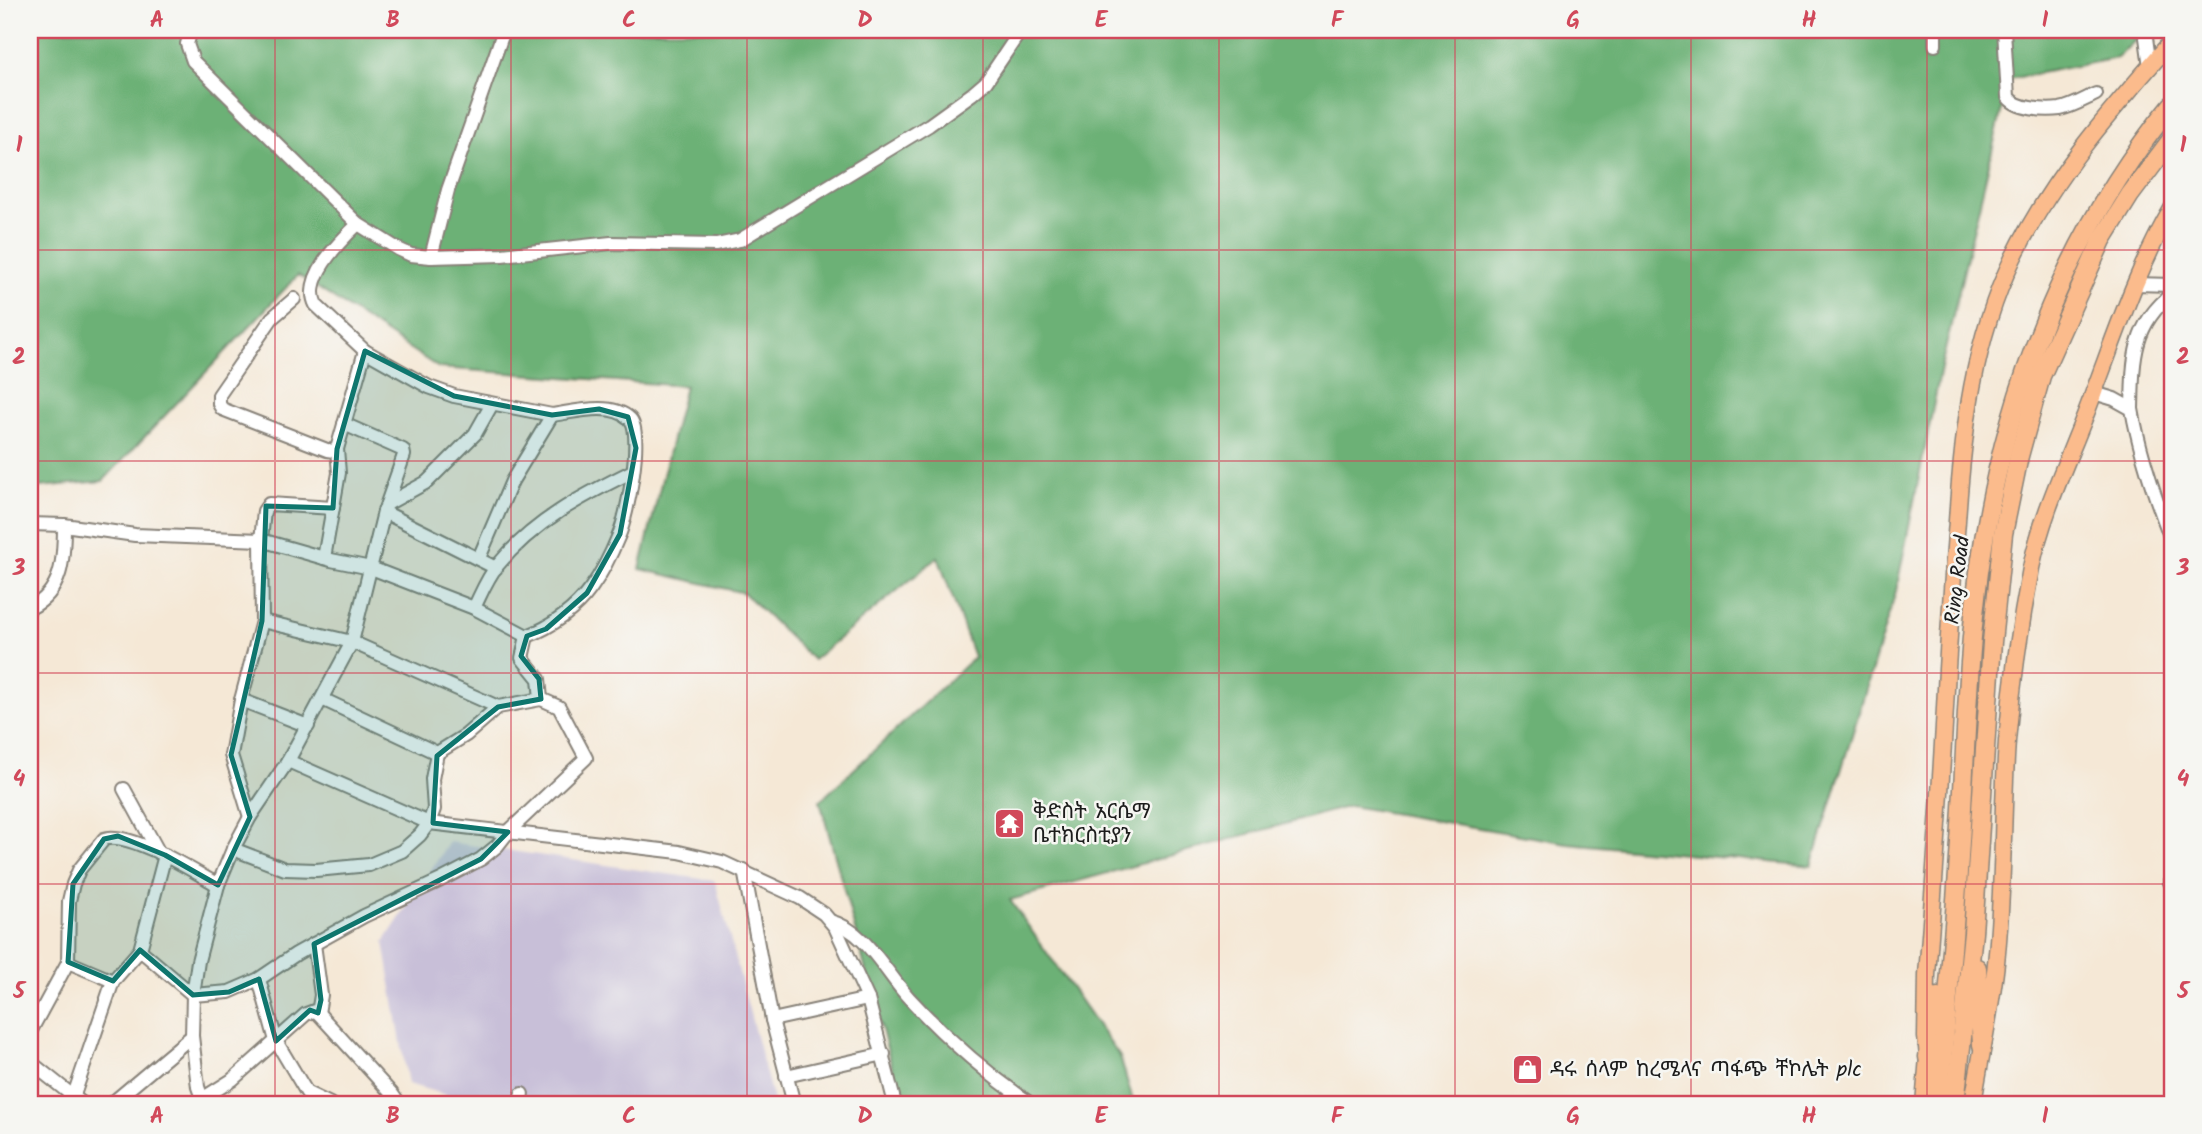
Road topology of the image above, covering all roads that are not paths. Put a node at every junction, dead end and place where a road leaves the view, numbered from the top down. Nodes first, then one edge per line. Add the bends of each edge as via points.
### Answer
1 (191, 30) edge
2 (505, 30) edge
3 (1021, 30) edge
4 (1935, 30) edge
5 (2145, 30) edge
6 (2005, 31) edge
7 (2172, 41) edge
8 (1935, 45) dead end
9 (2150, 66) junction
10 (2096, 94) dead end
11 (2172, 105) edge
12 (2172, 139) edge
13 (2172, 209) edge
14 (358, 224) junction
15 (431, 257) junction
16 (2135, 284) junction
17 (2172, 289) edge
18 (294, 299) dead end
19 (365, 351) junction
20 (2094, 393) junction
21 (492, 404) junction
22 (2133, 409) junction
23 (552, 415) junction
24 (344, 424) junction
25 (337, 449) junction
26 (633, 471) junction
27 (333, 508) junction
28 (386, 508) junction
29 (2166, 508) edge
30 (30, 524) edge
31 (64, 525) junction
32 (261, 540) junction
33 (2172, 541) edge
34 (324, 558) junction
35 (479, 558) junction
36 (371, 568) junction
37 (495, 568) junction
38 (30, 608) edge
39 (474, 608) junction
40 (262, 621) junction
41 (527, 636) junction
42 (352, 642) junction
43 (322, 699) junction
44 (541, 699) junction
45 (241, 700) junction
46 (498, 707) junction
47 (308, 726) junction
48 (437, 753) junction
49 (288, 761) junction
50 (124, 789) dead end
51 (250, 817) junction
52 (429, 823) junction
53 (508, 832) junction
54 (233, 849) junction
55 (162, 854) junction
56 (744, 870) junction
57 (218, 885) junction
58 (830, 920) junction
59 (1955, 927) junction
60 (1973, 933) junction
61 (314, 944) junction
62 (140, 950) junction
63 (68, 962) junction
64 (259, 979) junction
65 (113, 981) junction
66 (193, 995) junction
67 (868, 999) junction
68 (318, 1013) junction
69 (772, 1020) junction
70 (30, 1032) edge
71 (192, 1036) junction
72 (276, 1041) junction
73 (1982, 1045) junction
74 (884, 1054) junction
75 (1928, 1057) junction
76 (31, 1062) edge
77 (786, 1076) junction
78 (74, 1095) junction
79 (203, 1102) edge
80 (83, 1104) edge
81 (111, 1104) edge
82 (258, 1104) edge
83 (265, 1104) edge
84 (330, 1104) edge
85 (398, 1104) edge
86 (794, 1104) edge
87 (895, 1104) edge
88 (1031, 1104) edge
89 (1924, 1104) edge
90 (1938, 1104) edge
91 (1955, 1104) edge
92 (1973, 1104) edge

1 - 14 street via 187,44 193,61
2 - 15 street via 448,190
3 - 15 street via 986,82 961,102 740,240 716,246 611,243
4 - 8 street
5 - 9 street
6 - 10 street via 2012,103 2061,109
7 - 9 main road
9 - 75 main road via 2036,213 1994,303 1973,376 1952,579 1927,988
11 - 59 highway, Ring Road via 2083,234 2038,338 2006,432 1976,596
12 - 60 highway, Ring Road via 2102,240 2042,376 2019,456 2003,534 1992,642
13 - 16 main road
14 - 15 street via 411,255
14 - 19 street via 336,245 319,272 312,297
16 - 17 street
16 - 20 main road
17 - 22 street via 2140,335 2133,371
18 - 25 street via 262,331 219,395 219,404 228,412 327,450
19 - 21 street via 429,387
19 - 24 street
20 - 22 street
20 - 73 main road via 2044,516 2021,625 2007,742 1996,964
21 - 23 street
21 - 28 street via 475,434 435,475
22 - 29 street via 2139,443
23 - 26 street via 599,409 628,417 635,425
23 - 35 street via 512,481
24 - 25 street
24 - 28 street via 403,450
25 - 27 street via 340,464
26 - 37 street via 544,519
26 - 41 street via 620,534 594,585 554,623
27 - 32 street via 269,504
27 - 34 street
28 - 35 street
28 - 36 street
29 - 33 street
30 - 31 street
31 - 32 street via 135,535
31 - 38 street via 64,551 53,590
32 - 34 street
32 - 40 street
34 - 36 street
35 - 37 street
36 - 39 street
36 - 42 street
37 - 39 street
39 - 41 street
40 - 42 street
40 - 45 street
41 - 44 street via 522,658 539,679
42 - 43 street
42 - 46 street
43 - 47 street
43 - 48 street
44 - 46 street
44 - 53 street via 559,707 586,758
45 - 47 street
45 - 51 street via 231,755
46 - 48 street
47 - 49 street
48 - 52 street
49 - 51 street
49 - 52 street
50 - 55 street
51 - 54 street
52 - 53 street
52 - 54 street via 402,851 359,867 285,869
53 - 56 street via 680,852
53 - 61 street via 481,859
54 - 57 street
55 - 57 street
55 - 62 street
55 - 63 street via 118,836 104,839 73,884
56 - 58 street via 800,898
56 - 69 street
57 - 66 street
58 - 67 street
58 - 88 street via 849,927 920,1009
59 - 75 highway via 1943,958
59 - 90 highway, Ring Road
60 - 73 highway
60 - 91 highway, Ring Road
61 - 64 street
61 - 68 street via 321,995
62 - 65 street
62 - 66 street
63 - 65 street
63 - 70 street
64 - 66 street via 229,992
64 - 72 street
65 - 78 street
66 - 71 street
67 - 69 street
67 - 74 street
68 - 72 street via 308,1012
68 - 85 street
69 - 77 street
71 - 79 street
71 - 81 street
72 - 79 street
72 - 84 street via 307,1093
73 - 92 main road
74 - 77 street
74 - 87 street
75 - 89 main road
76 - 78 street
77 - 86 street
78 - 80 street
82 - 83 street

